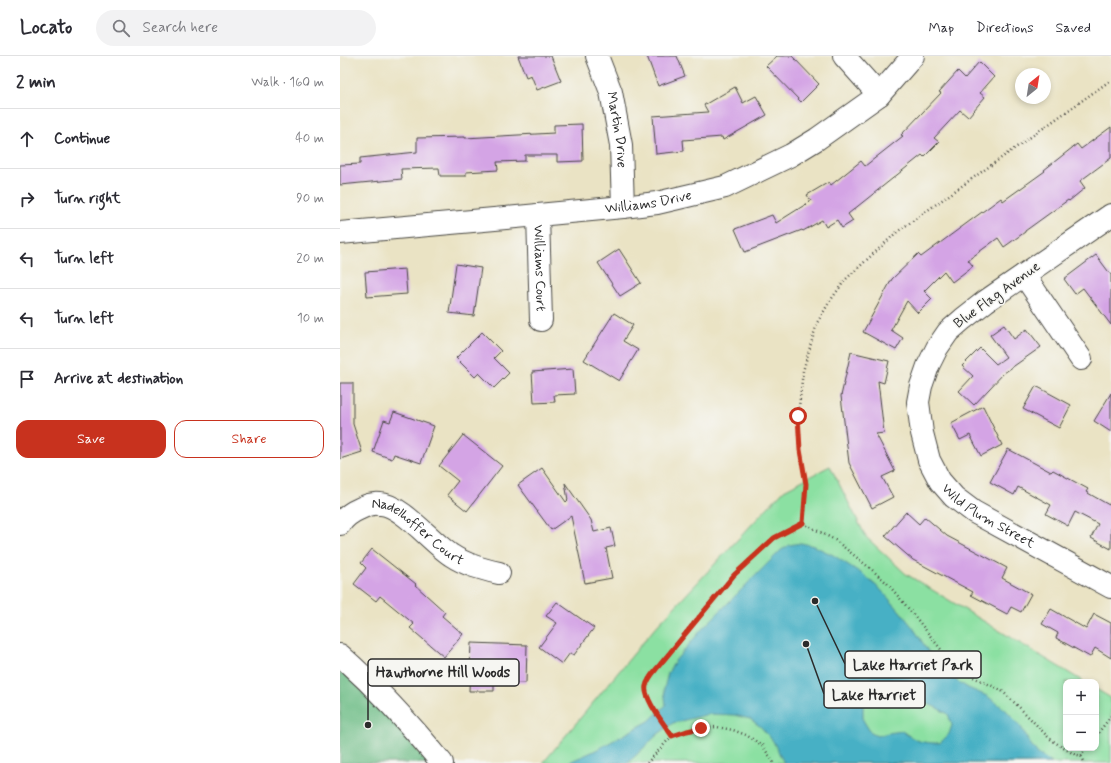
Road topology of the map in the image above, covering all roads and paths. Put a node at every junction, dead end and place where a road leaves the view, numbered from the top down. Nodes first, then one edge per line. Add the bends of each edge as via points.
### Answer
1 (597, 56) edge
2 (844, 56) edge
3 (913, 56) edge
4 (1111, 80) edge
5 (879, 95) junction
6 (624, 207) junction
7 (538, 216) junction
8 (1111, 216) edge
9 (340, 233) edge
10 (1024, 275) junction
11 (541, 320) dead end
12 (1081, 359) dead end
13 (918, 402) joint
14 (803, 523) junction
15 (340, 524) edge
16 (499, 573) dead end
17 (1111, 587) edge
18 (340, 655) edge
19 (1111, 716) edge
20 (1099, 732) edge
21 (672, 736) junction
22 (1085, 751) edge
23 (1081, 756) junction
24 (442, 763) edge
25 (647, 763) edge
26 (774, 763) edge
27 (1085, 763) edge

1 - 6 street, Martin Drive via 611,92 621,145
2 - 5 street
3 - 5 street, Williams Drive
4 - 14 path via 897,232 845,280 830,301 817,323 803,371 798,416 806,484
5 - 6 street, Williams Drive via 818,139 725,187
6 - 7 street, Williams Drive
7 - 9 street, Williams Drive
7 - 11 street, Williams Court
8 - 10 street, Blue Flag Avenue
10 - 12 street
10 - 13 street, Blue Flag Avenue via 948,332 928,366
13 - 17 street, Wild Plum Street via 929,460 940,481 954,497 974,512
14 - 21 path via 774,538 734,575 650,678 646,686 649,701
14 - 23 path via 835,540 887,583 943,652 970,676 1001,690 1049,738
15 - 16 street, Nadelhoffer Court via 353,512 365,506 392,506 449,554 476,568
18 - 24 street via 382,695
19 - 20 path
21 - 25 path
21 - 26 path via 701,728 718,727 733,730 762,745
22 - 23 path
23 - 27 path

